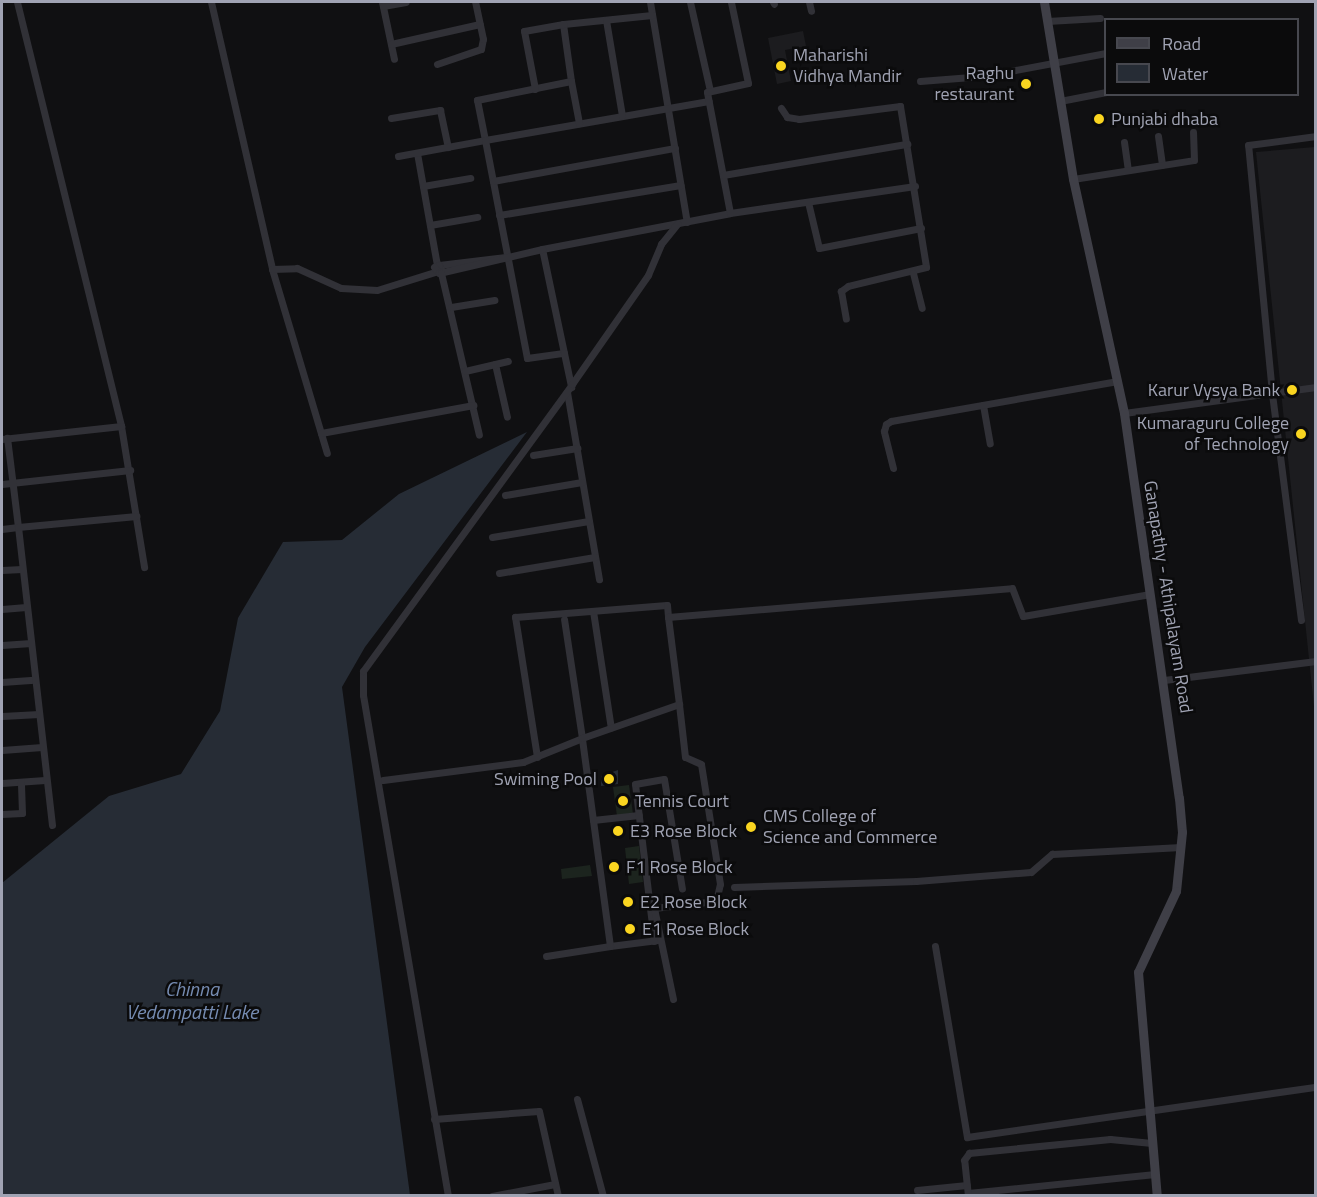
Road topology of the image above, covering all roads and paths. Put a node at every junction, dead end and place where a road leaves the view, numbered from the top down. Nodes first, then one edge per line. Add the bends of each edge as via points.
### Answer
1 (17, 2) edge
2 (211, 2) edge
3 (406, 2) edge
4 (475, 2) edge
5 (650, 2) edge
6 (690, 2) edge
7 (731, 2) edge
8 (809, 2) edge
9 (1044, 2) edge
10 (383, 4) edge
11 (811, 11) dead end
12 (652, 15) junction
13 (1100, 18) dead end
14 (606, 20) junction
15 (1047, 21) junction
16 (480, 24) junction
17 (563, 24) junction
18 (391, 44) junction
19 (1104, 52) edge
20 (394, 59) dead end
21 (437, 64) dead end
22 (1053, 64) junction
23 (571, 81) junction
24 (920, 81) dead end
25 (535, 88) junction
26 (710, 91) junction
27 (1104, 92) edge
28 (709, 101) junction
29 (1060, 101) junction
30 (668, 107) junction
31 (781, 108) dead end
32 (622, 116) junction
33 (391, 118) dead end
34 (579, 123) junction
35 (1193, 132) dead end
36 (1158, 136) dead end
37 (1316, 136) edge
38 (485, 140) junction
39 (1125, 142) dead end
40 (907, 144) junction
41 (448, 147) junction
42 (675, 148) junction
43 (417, 153) junction
44 (398, 156) dead end
45 (1162, 165) junction
46 (1128, 170) junction
47 (723, 175) junction
48 (470, 178) dead end
49 (1073, 179) junction
50 (493, 180) junction
51 (681, 185) junction
52 (423, 186) junction
53 (915, 186) junction
54 (808, 202) junction
55 (730, 213) junction
56 (499, 215) junction
57 (477, 217) dead end
58 (687, 222) junction
59 (677, 224) junction
60 (430, 225) junction
61 (921, 228) junction
62 (542, 249) junction
63 (508, 258) junction
64 (272, 269) junction
65 (439, 269) junction
66 (913, 273) junction
67 (494, 300) dead end
68 (451, 307) junction
69 (922, 308) dead end
70 (846, 319) dead end
71 (564, 353) junction
72 (508, 361) dead end
73 (495, 364) junction
74 (465, 371) junction
75 (1117, 381) junction
76 (1316, 387) edge
77 (569, 389) junction
78 (1272, 393) junction
79 (472, 405) junction
80 (983, 405) junction
81 (1124, 413) junction
82 (507, 417) dead end
83 (121, 426) junction
84 (321, 433) junction
85 (479, 435) dead end
86 (4, 438) edge
87 (990, 443) dead end
88 (577, 448) junction
89 (327, 453) dead end
90 (533, 455) dead end
91 (893, 468) dead end
92 (130, 470) junction
93 (582, 482) junction
94 (12, 483) junction
95 (2, 484) edge
96 (505, 495) dead end
97 (136, 516) junction
98 (589, 520) junction
99 (18, 527) junction
100 (2, 529) edge
101 (492, 537) dead end
102 (595, 557) junction
103 (144, 567) dead end
104 (22, 569) junction
105 (2, 570) edge
106 (499, 573) dead end
107 (599, 579) dead end
108 (1150, 594) junction
109 (26, 607) junction
110 (2, 609) edge
111 (592, 611) junction
112 (668, 617) junction
113 (564, 619) dead end
114 (1301, 620) dead end
115 (31, 643) junction
116 (2, 645) edge
117 (1316, 661) edge
118 (34, 680) junction
119 (1164, 680) junction
120 (2, 682) edge
121 (679, 704) junction
122 (39, 714) junction
123 (2, 716) edge
124 (611, 728) junction
125 (582, 738) junction
126 (42, 747) junction
127 (2, 750) edge
128 (537, 757) junction
129 (45, 780) junction
130 (383, 780) dead end
131 (21, 782) junction
132 (2, 783) edge
133 (2, 814) edge
134 (639, 815) junction
135 (593, 820) junction
136 (52, 825) dead end
137 (1181, 847) junction
138 (734, 887) dead end
139 (682, 889) dead end
140 (657, 940) junction
141 (610, 946) junction
142 (935, 946) dead end
143 (546, 956) dead end
144 (673, 999) dead end
145 (1316, 1087) edge
146 (577, 1099) dead end
147 (1149, 1110) junction
148 (434, 1119) junction
149 (1152, 1143) junction
150 (1155, 1174) junction
151 (555, 1184) junction
152 (917, 1190) dead end
153 (968, 1191) edge
154 (448, 1196) edge
155 (492, 1196) edge
156 (558, 1196) edge
157 (603, 1196) edge
158 (1157, 1196) edge

1 - 83 street
2 - 64 street
3 - 10 street
4 - 16 street
5 - 12 street
6 - 26 street
7 - 26 street via 748,83
8 - 11 street
9 - 15 main road, Ganapathy - Athipalayam Road
10 - 18 street
12 - 14 street
12 - 30 street
13 - 15 street
14 - 17 street
14 - 32 street
15 - 22 main road, Ganapathy - Athipalayam Road
16 - 18 street
16 - 21 street via 481,49
17 - 23 street
17 - 25 street via 524,31
18 - 20 street
19 - 22 street
22 - 24 street via 984,76
22 - 29 main road, Ganapathy - Athipalayam Road
23 - 25 street
23 - 34 street
25 - 38 street via 477,100
26 - 28 street
27 - 29 street
28 - 30 street
28 - 47 street
29 - 49 main road, Ganapathy - Athipalayam Road
30 - 32 street
30 - 42 street
31 - 40 street via 787,117 799,119 900,106
32 - 34 street
33 - 41 street via 441,110
34 - 38 street
35 - 45 street via 1194,160
36 - 45 street
37 - 78 street via 1248,145
38 - 41 street
38 - 50 street
39 - 46 street
40 - 47 street
40 - 53 street
41 - 43 street
42 - 50 street
42 - 51 street
43 - 44 street
43 - 52 street
45 - 46 street
46 - 49 street
47 - 55 street
48 - 52 street
49 - 75 main road, Ganapathy - Athipalayam Road
50 - 56 street
51 - 56 street
51 - 58 street
52 - 60 street
53 - 54 street
53 - 61 street
54 - 55 street
54 - 61 street via 819,248
55 - 58 street
56 - 63 street
57 - 60 street
58 - 59 street
59 - 62 street
59 - 77 street via 661,244 648,275
60 - 65 street
61 - 66 street via 926,267
62 - 63 street
62 - 71 street
63 - 65 street
63 - 71 street via 528,358
64 - 65 street via 297,268 341,288 377,290
64 - 84 street
65 - 68 street
66 - 69 street
66 - 70 street via 848,286 841,291
67 - 68 street
68 - 74 street
71 - 77 street
72 - 73 street
73 - 74 street
73 - 82 street
74 - 79 street
75 - 80 street
75 - 81 main road, Ganapathy - Athipalayam Road
76 - 78 street
77 - 88 street
77 - 148 street via 363,671 363,695
78 - 81 street
78 - 114 street
79 - 84 street
79 - 85 street
80 - 87 street
80 - 91 street via 886,424
81 - 108 main road, Ganapathy - Athipalayam Road
83 - 86 street
83 - 92 street
84 - 89 street
86 - 94 street
88 - 90 street
88 - 93 street
92 - 94 street
92 - 97 street
93 - 96 street
93 - 98 street
94 - 95 street
94 - 99 street
97 - 99 street
97 - 103 street
98 - 101 street
98 - 102 street
99 - 100 street
99 - 104 street
102 - 106 street
102 - 107 street
104 - 105 street
104 - 109 street
108 - 112 street via 1023,616 1012,588
108 - 119 main road, Ganapathy - Athipalayam Road
109 - 110 street
109 - 115 street
111 - 112 street via 668,605
111 - 124 street
111 - 128 street via 515,617
112 - 121 street
113 - 125 street
115 - 116 street
115 - 118 street
117 - 119 street
118 - 120 street
118 - 122 street
119 - 137 main road, Ganapathy - Athipalayam Road
121 - 124 street
121 - 140 street via 685,757 701,764 720,884 716,901 654,908
122 - 123 street
122 - 126 street
124 - 125 street
125 - 128 street
125 - 135 street
126 - 127 street
126 - 129 street
128 - 130 street
129 - 131 street
129 - 136 street
131 - 132 street
131 - 133 street via 22,813
134 - 135 street
134 - 139 street via 635,784 664,778
134 - 140 street
135 - 141 street
137 - 138 street via 1052,854 1031,872
137 - 147 main road, Ganapathy - Athipalayam Road via 1176,891 1138,972
140 - 141 street
140 - 144 street
141 - 143 street
142 - 147 street via 967,1137
145 - 147 street
146 - 157 street
147 - 149 main road, Ganapathy - Athipalayam Road
148 - 151 street via 539,1111
148 - 154 street
149 - 150 main road, Ganapathy - Athipalayam Road
149 - 153 street via 1110,1139 969,1153 964,1160
150 - 153 street
150 - 158 main road, Ganapathy - Athipalayam Road
151 - 155 street
151 - 156 street
152 - 153 street

